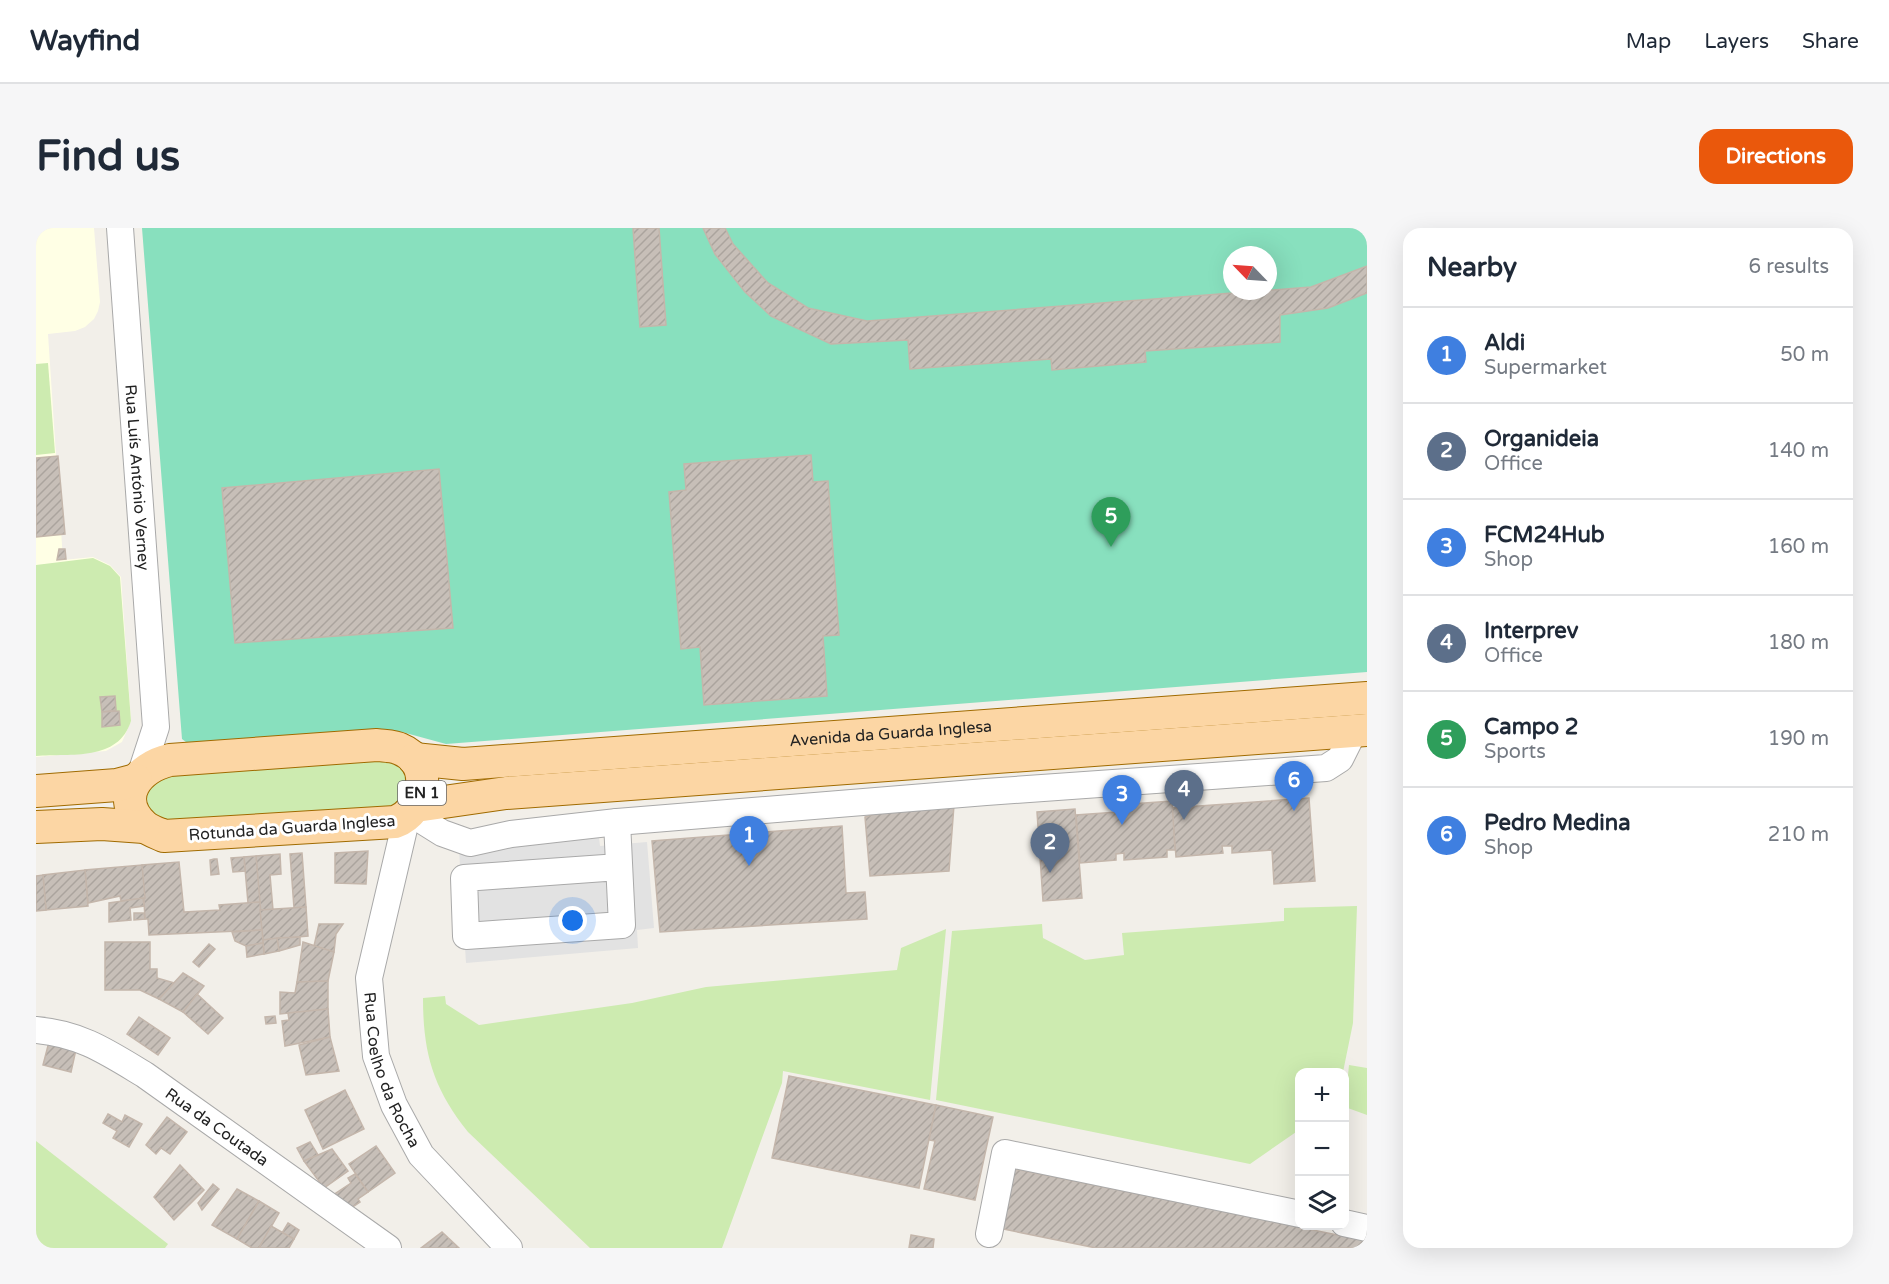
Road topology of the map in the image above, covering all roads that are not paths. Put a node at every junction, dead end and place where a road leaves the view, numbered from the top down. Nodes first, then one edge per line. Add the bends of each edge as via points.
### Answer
1 (120, 228) edge
2 (1367, 698) edge
3 (156, 727) junction
4 (1361, 730) edge
5 (414, 759) junction
6 (187, 760) junction
7 (909, 763) junction
8 (139, 776) junction
9 (36, 791) edge
10 (911, 797) junction
11 (411, 812) junction
12 (617, 822) junction
13 (374, 824) junction
14 (36, 827) edge
15 (144, 827) junction
16 (396, 859) junction
17 (619, 867) junction
18 (36, 1030) edge
19 (1295, 1213) edge
20 (1349, 1224) edge
21 (1367, 1228) edge
22 (989, 1234) dead end
23 (388, 1248) edge
24 (509, 1248) edge

1 - 3 street, Rua Luís António Verney
2 - 5 main road, Avenida da Guarda Inglesa via 463,764
3 - 6 street
3 - 8 street
4 - 7 main road, Avenida da Guarda Inglesa
4 - 10 street via 1340,759 1326,768
5 - 6 main road, EN 1 via 401,749 377,745
5 - 11 main road, Rotunda da Guarda Inglesa / EN 1 via 423,790
6 - 8 main road, EN 1 via 153,764
7 - 10 street
7 - 11 main road, Avenida da Guarda Inglesa via 506,793
8 - 9 main road, EN 1 via 117,785
8 - 15 main road via 132,790 132,808
10 - 12 street
11 - 12 street via 442,833 470,843 511,834
11 - 13 main road, Rotunda da Guarda Inglesa / EN 1 via 395,822
11 - 16 street, Rua Coelho da Rocha
12 - 17 street
13 - 15 main road, Rotunda da Guarda Inglesa / EN 1 via 164,836
13 - 16 street
14 - 15 main road, EN 1
16 - 24 street, Rua Coelho da Rocha via 369,978 376,1056 394,1105 421,1155
17 - 17 street via 464,878 466,936 622,925
18 - 23 street, Rua da Coutada via 67,1033 145,1075
19 - 22 street via 1005,1153
20 - 21 street

